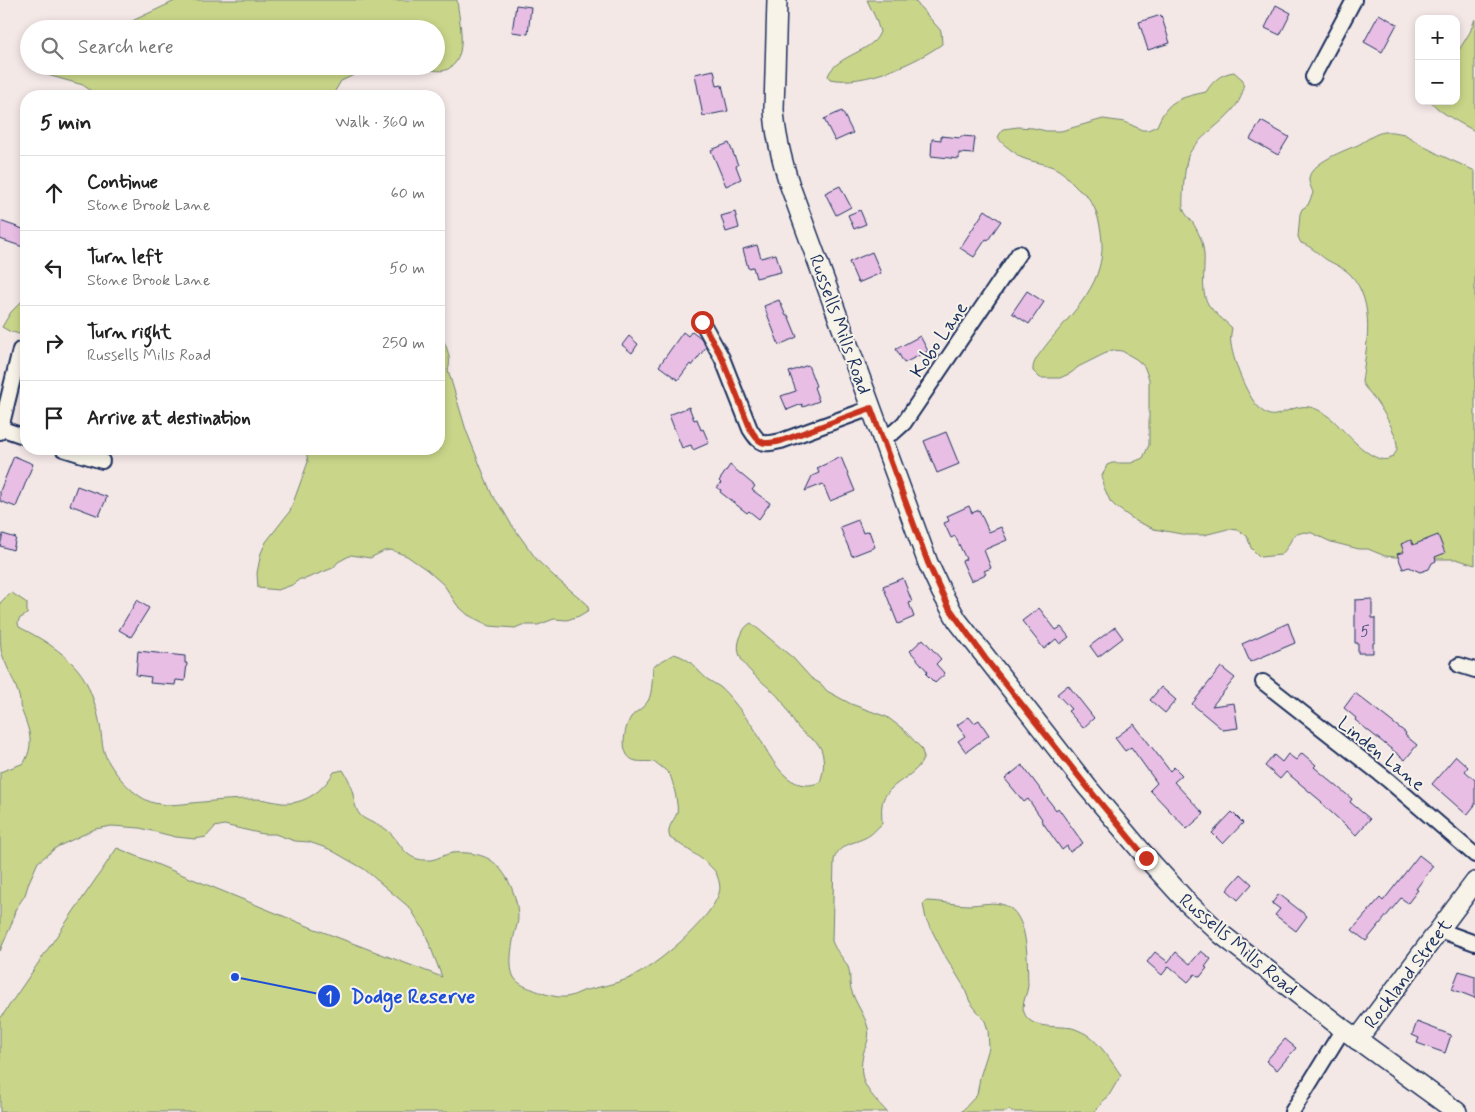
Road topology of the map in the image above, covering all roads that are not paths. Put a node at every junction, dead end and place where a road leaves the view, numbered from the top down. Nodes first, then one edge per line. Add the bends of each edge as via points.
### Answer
1 (777, 0) edge
2 (1354, 0) edge
3 (1313, 77) dead end
4 (1019, 253) dead end
5 (702, 322) dead end
6 (20, 350) dead end
7 (871, 408) junction
8 (0, 430) edge
9 (20, 435) edge
10 (882, 438) junction
11 (81, 455) edge
12 (102, 462) dead end
13 (1459, 665) dead end
14 (1475, 670) edge
15 (1263, 682) dead end
16 (1475, 855) edge
17 (1475, 882) edge
18 (1439, 930) junction
19 (1475, 943) edge
20 (1350, 1034) junction
21 (1292, 1112) edge
22 (1457, 1112) edge

1 - 7 main road, Russells Mills Road via 774,109 777,139 790,186
2 - 3 street
4 - 10 street, Kobo Lane via 904,423
5 - 7 street via 722,358 750,428 761,443 781,441
6 - 8 street
7 - 10 main road, Russells Mills Road
8 - 9 street
10 - 20 main road, Russells Mills Road via 935,579 957,620 985,658 1088,788 1173,888 1221,934
11 - 12 street
13 - 14 street
15 - 16 street, Linden Lane via 1388,780
17 - 18 main road, Rockland Street
18 - 19 street
18 - 20 main road, Rockland Street
20 - 21 street
20 - 22 main road, Russells Mills Road

